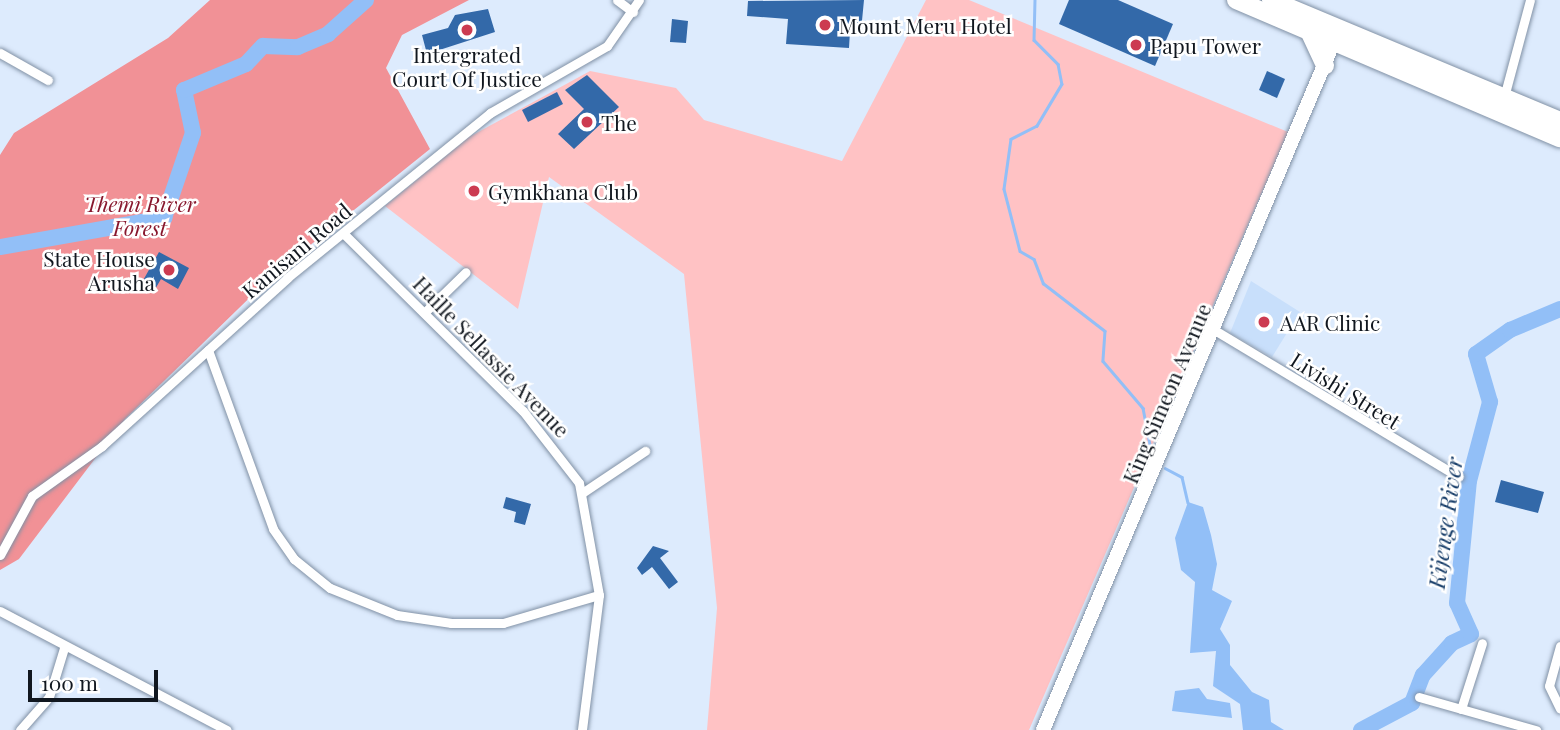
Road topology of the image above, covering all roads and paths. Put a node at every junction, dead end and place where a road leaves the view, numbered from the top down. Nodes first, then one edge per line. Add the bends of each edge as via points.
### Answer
1 (617, 0) edge
2 (639, 0) edge
3 (1236, 0) edge
4 (1271, 0) edge
5 (1530, 0) edge
6 (633, 12) junction
7 (1309, 31) junction
8 (1341, 38) junction
9 (0, 53) edge
10 (1365, 55) junction
11 (1387, 57) junction
12 (1327, 68) junction
13 (48, 80) dead end
14 (1504, 97) junction
15 (1560, 121) edge
16 (1560, 138) edge
17 (344, 233) junction
18 (466, 272) dead end
19 (427, 310) junction
20 (1216, 331) junction
21 (208, 350) junction
22 (645, 452) dead end
23 (1459, 477) dead end
24 (582, 493) junction
25 (0, 555) edge
26 (599, 595) junction
27 (0, 611) edge
28 (1482, 643) dead end
29 (1560, 646) edge
30 (64, 648) junction
31 (1419, 697) dead end
32 (1461, 709) junction
33 (1560, 709) edge
34 (20, 730) edge
35 (227, 730) edge
36 (582, 730) edge
37 (1043, 730) edge
38 (1536, 730) edge

1 - 6 street
2 - 6 street, Kanisani Road
3 - 7 highway
4 - 8 highway
5 - 14 street
6 - 17 street, Kanisani Road via 585,63 490,113
7 - 8 highway
7 - 12 highway
8 - 10 highway
8 - 11 highway
8 - 12 main road, King Simeon Avenue
9 - 13 street
10 - 11 highway
10 - 12 highway
11 - 14 highway
11 - 16 highway
12 - 20 main road, King Simeon Avenue
14 - 15 highway
17 - 19 street, Haille Sellassie Avenue
17 - 21 street, Kanisani Road
18 - 19 street
19 - 24 street, Haille Sellassie Avenue via 550,440
20 - 23 street, Livishi Street
20 - 37 main road, King Simeon Avenue
21 - 25 street, Kanisani Road via 102,446 32,496
21 - 26 street via 273,529 295,559 330,588 397,615 451,623 503,623
22 - 24 street
24 - 26 street, Haille Sellassie Avenue
26 - 36 street, Haille Sellassie Avenue
27 - 30 street
28 - 32 street
29 - 33 street via 1549,686
30 - 34 street via 49,697
30 - 35 street
31 - 32 street
32 - 38 street

